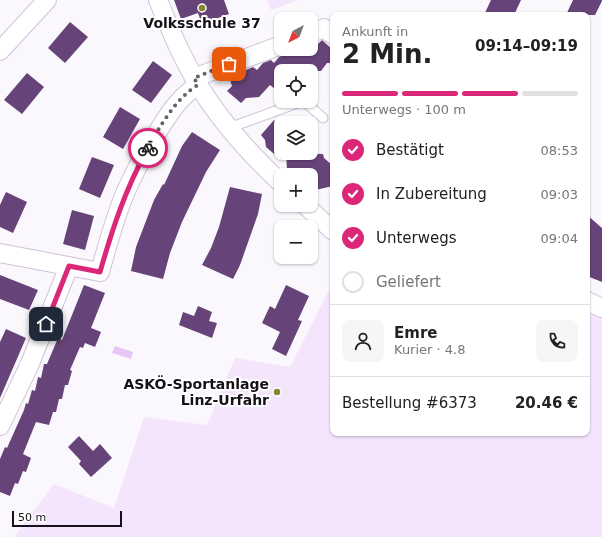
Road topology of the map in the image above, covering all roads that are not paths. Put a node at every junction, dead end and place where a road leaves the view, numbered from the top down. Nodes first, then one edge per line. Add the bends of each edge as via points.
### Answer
1 (47, 0) edge
2 (158, 0) edge
3 (318, 30) edge
4 (330, 33) edge
5 (274, 48) edge
6 (0, 51) edge
7 (196, 82) junction
8 (285, 108) edge
9 (312, 108) edge
10 (323, 118) dead end
11 (229, 128) junction
12 (274, 176) edge
13 (313, 212) edge
14 (330, 228) edge
15 (0, 253) edge
16 (69, 266) junction
17 (590, 302) edge
18 (602, 308) edge
19 (0, 426) edge

1 - 6 street
2 - 7 street
3 - 4 street via 324,28
5 - 7 street
7 - 11 street
7 - 16 street via 168,116 136,169 112,229 100,272
8 - 11 lane
9 - 10 lane
11 - 12 street
13 - 14 street
15 - 16 street
16 - 19 street via 29,366
17 - 18 street

